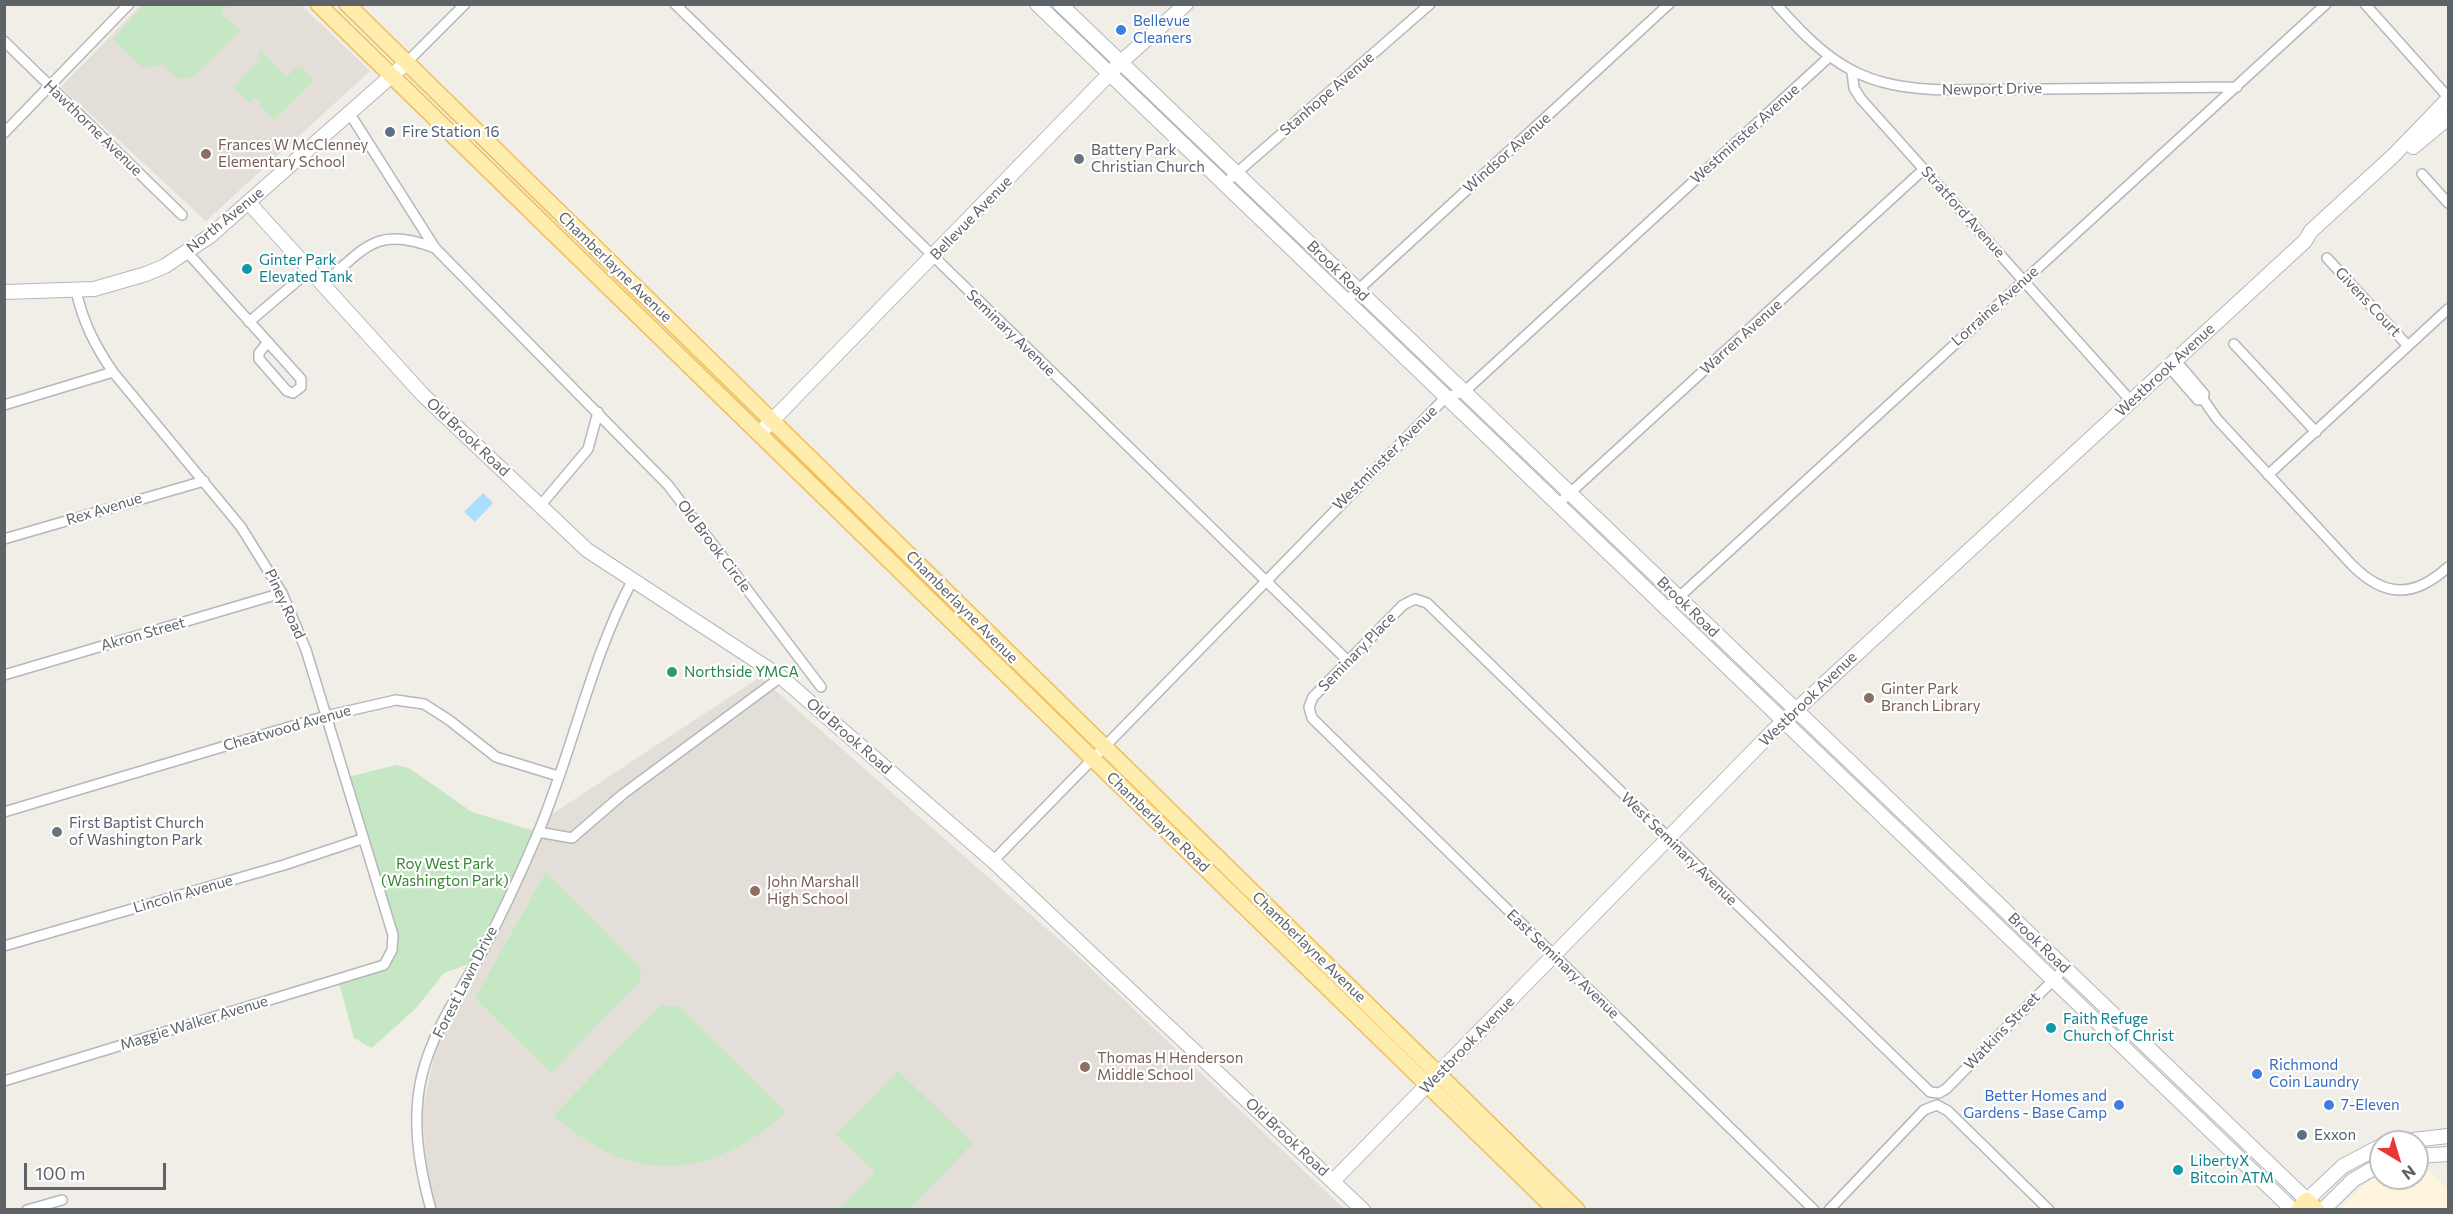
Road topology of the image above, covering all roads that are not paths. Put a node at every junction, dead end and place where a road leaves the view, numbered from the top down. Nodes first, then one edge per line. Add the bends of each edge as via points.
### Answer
1 (129, 4) edge
2 (318, 4) edge
3 (347, 4) edge
4 (465, 4) edge
5 (675, 4) edge
6 (1037, 4) edge
7 (1060, 4) edge
8 (1185, 4) edge
9 (1430, 4) edge
10 (1669, 4) edge
11 (1776, 4) edge
12 (2326, 4) edge
13 (2365, 4) edge
14 (4, 41) edge
15 (1828, 58) junction
16 (1121, 62) junction
17 (406, 63) junction
18 (1852, 72) junction
19 (1109, 74) junction
20 (392, 76) junction
21 (50, 86) junction
22 (2237, 87) junction
23 (2447, 102) edge
24 (350, 114) junction
25 (2448, 118) edge
26 (4, 133) edge
27 (1924, 169) junction
28 (1236, 173) junction
29 (2422, 174) dead end
30 (1224, 184) junction
31 (248, 202) junction
32 (2448, 203) edge
33 (182, 214) dead end
34 (2305, 241) junction
35 (435, 248) junction
36 (187, 252) junction
37 (933, 256) junction
38 (2327, 258) dead end
39 (309, 271) junction
40 (2024, 280) junction
41 (322, 285) junction
42 (1358, 290) junction
43 (76, 291) junction
44 (4, 292) edge
45 (1346, 301) junction
46 (2448, 309) edge
47 (249, 322) junction
48 (268, 342) junction
49 (2234, 344) dead end
50 (2408, 346) junction
51 (2172, 364) junction
52 (113, 372) junction
53 (1464, 392) junction
54 (1446, 397) junction
55 (2131, 401) junction
56 (4, 405) edge
57 (598, 412) junction
58 (773, 421) junction
59 (2316, 432) junction
60 (759, 434) junction
61 (2268, 475) junction
62 (204, 482) junction
63 (1570, 493) junction
64 (1558, 504) junction
65 (540, 506) junction
66 (4, 539) edge
67 (2448, 567) edge
68 (632, 581) junction
69 (1266, 581) junction
70 (282, 593) junction
71 (1678, 597) junction
72 (1422, 601) joint
73 (1666, 609) junction
74 (1348, 661) junction
75 (4, 675) edge
76 (781, 677) junction
77 (821, 687) dead end
78 (1796, 709) junction
79 (326, 716) junction
80 (1312, 718) joint
81 (1783, 721) junction
82 (1104, 746) junction
83 (1092, 758) junction
84 (558, 776) junction
85 (4, 812) edge
86 (538, 832) junction
87 (1667, 838) junction
88 (362, 839) junction
89 (993, 861) junction
90 (4, 946) edge
91 (1553, 955) junction
92 (384, 964) joint
93 (2065, 968) junction
94 (2053, 980) junction
95 (1433, 1079) junction
96 (4, 1081) edge
97 (1939, 1093) joint
98 (2448, 1136) edge
99 (2429, 1138) edge
100 (2369, 1152) edge
101 (2448, 1154) edge
102 (2429, 1155) edge
103 (2369, 1171) edge
104 (1333, 1181) junction
105 (62, 1200) dead end
106 (2307, 1206) edge
107 (27, 1209) edge
108 (431, 1209) edge
109 (1364, 1209) edge
110 (1556, 1209) edge
111 (1577, 1209) edge
112 (1814, 1209) edge
113 (1829, 1209) edge
114 (2049, 1209) edge
115 (2293, 1209) edge
116 (2323, 1209) edge

1 - 21 street
2 - 20 main road, Chamberlayne Avenue
3 - 17 main road, Chamberlayne Avenue
4 - 17 street
5 - 37 street, Seminary Avenue
6 - 19 street, Brook Road
7 - 16 street, Brook Road
8 - 16 street, Bellevue Avenue
9 - 28 street, Stanhope Avenue
10 - 42 street, Windsor Avenue
11 - 15 street, Newport Drive
12 - 22 street, Lorraine Avenue
13 - 23 street
14 - 21 street, Hawthorne Avenue
15 - 18 street, Newport Drive
15 - 53 street, Westminster Avenue
16 - 19 street, Bellevue Avenue
16 - 28 street, Brook Road
17 - 20 street, North Avenue
17 - 58 main road, Chamberlayne Avenue
18 - 22 street, Newport Drive via 1894,85 1935,90
18 - 27 street, Stratford Avenue via 1857,94
19 - 30 street, Brook Road
19 - 37 street, Bellevue Avenue
20 - 24 street, North Avenue
20 - 60 main road, Chamberlayne Avenue
21 - 26 street
21 - 33 street, Hawthorne Avenue
22 - 40 street, Lorraine Avenue
23 - 34 street, Westbrook Avenue
24 - 31 street, North Avenue
24 - 35 street, Old Brook Circle
25 - 34 street, Westbrook Avenue via 2392,164 2350,208
27 - 40 street, Stratford Avenue
27 - 63 street, Warren Avenue
28 - 30 street, Stanhope Avenue
28 - 42 street, Brook Road
29 - 32 street
30 - 45 street, Brook Road
31 - 36 street, North Avenue
31 - 39 street, Old Brook Road
34 - 51 street, Westbrook Avenue
35 - 41 street via 392,237 362,251
35 - 57 street, Old Brook Circle
36 - 43 street, North Avenue via 146,274
36 - 47 street
37 - 58 street, Bellevue Avenue
37 - 69 street, Seminary Avenue
38 - 50 street, Givens Court
39 - 41 street, Old Brook Road
39 - 47 street
40 - 55 street, Stratford Avenue
40 - 71 street, Lorraine Avenue
41 - 65 street, Old Brook Road via 423,395
42 - 45 street, Windsor Avenue
42 - 53 street, Brook Road
43 - 44 street, North Avenue
43 - 52 street, Piney Road via 87,331
45 - 54 street, Brook Road
46 - 50 street
47 - 48 street
48 - 48 street via 259,358 293,393 301,387 301,379
49 - 59 street, Westbrook Avenue
50 - 59 street
51 - 55 street, Westbrook Avenue
51 - 61 street via 2201,390 2214,415
52 - 56 street
52 - 62 street, Piney Road
53 - 54 street, Westminster Avenue
53 - 63 street, Brook Road
54 - 64 street, Brook Road
54 - 69 street, Westminster Avenue
55 - 78 street, Westbrook Avenue
57 - 65 street via 588,449
57 - 77 street, Old Brook Circle via 668,485
58 - 60 street, Bellevue Avenue
58 - 82 main road, Chamberlayne Avenue
59 - 61 street
60 - 83 main road, Chamberlayne Road
61 - 67 street via 2352,566 2379,587 2415,588 2432,581
62 - 66 street, Rex Avenue
62 - 70 street, Piney Road via 252,542
63 - 64 street, Warren Avenue
63 - 71 street, Brook Road
64 - 73 street, Brook Road
65 - 68 street, Old Brook Road via 587,550
68 - 76 street, Old Brook Road
68 - 84 street, Forest Lawn Drive via 600,652
69 - 74 street, Seminary Avenue
69 - 82 street, Westminster Avenue
70 - 75 street, Akron Street
70 - 79 street, Piney Road via 302,637
71 - 73 street, Lorraine Avenue
71 - 78 street, Brook Road
72 - 74 street, Seminary Place via 1410,600 1403,605
72 - 87 street, West Seminary Avenue
73 - 81 street, Brook Road
74 - 80 street, Seminary Place via 1313,697 1309,707
76 - 86 street via 623,794 572,838
76 - 89 street, Old Brook Road
78 - 81 street, Westbrook Avenue
78 - 93 street, Brook Road
79 - 84 street, Cheatwood Avenue via 396,700 424,704 496,757
79 - 85 street, Cheatwood Avenue
79 - 88 street, Piney Road
80 - 91 street, East Seminary Avenue
81 - 87 street, Westbrook Avenue
81 - 94 street, Brook Road
82 - 83 street, Westminster Avenue
82 - 95 main road, Chamberlayne Avenue
83 - 89 street, Westminster Avenue
83 - 95 main road, Chamberlayne Road
84 - 86 street, Forest Lawn Drive
86 - 108 street, Forest Lawn Drive via 482,952 438,1030 422,1074 418,1153
87 - 91 street, Westbrook Avenue
87 - 97 street, West Seminary Avenue via 1926,1089
88 - 90 street, Lincoln Avenue
88 - 92 street, Piney Road via 393,935 392,950
89 - 104 street, Old Brook Road
91 - 95 street, Westbrook Avenue
91 - 112 street, East Seminary Avenue
92 - 96 street, Maggie Walker Avenue
93 - 94 street, Watkins Street
93 - 106 street, Brook Road
94 - 97 street, Watkins Street
94 - 115 street, Brook Road
95 - 104 street, Westbrook Avenue
95 - 110 main road, Chamberlayne Road
95 - 111 main road, Chamberlayne Avenue
98 - 99 street
100 - 106 street via 2343,1166
101 - 102 street
103 - 116 street via 2353,1180
104 - 109 street, Old Brook Road
105 - 107 street
113 - 114 street via 1924,1110 1937,1105 1948,1111

